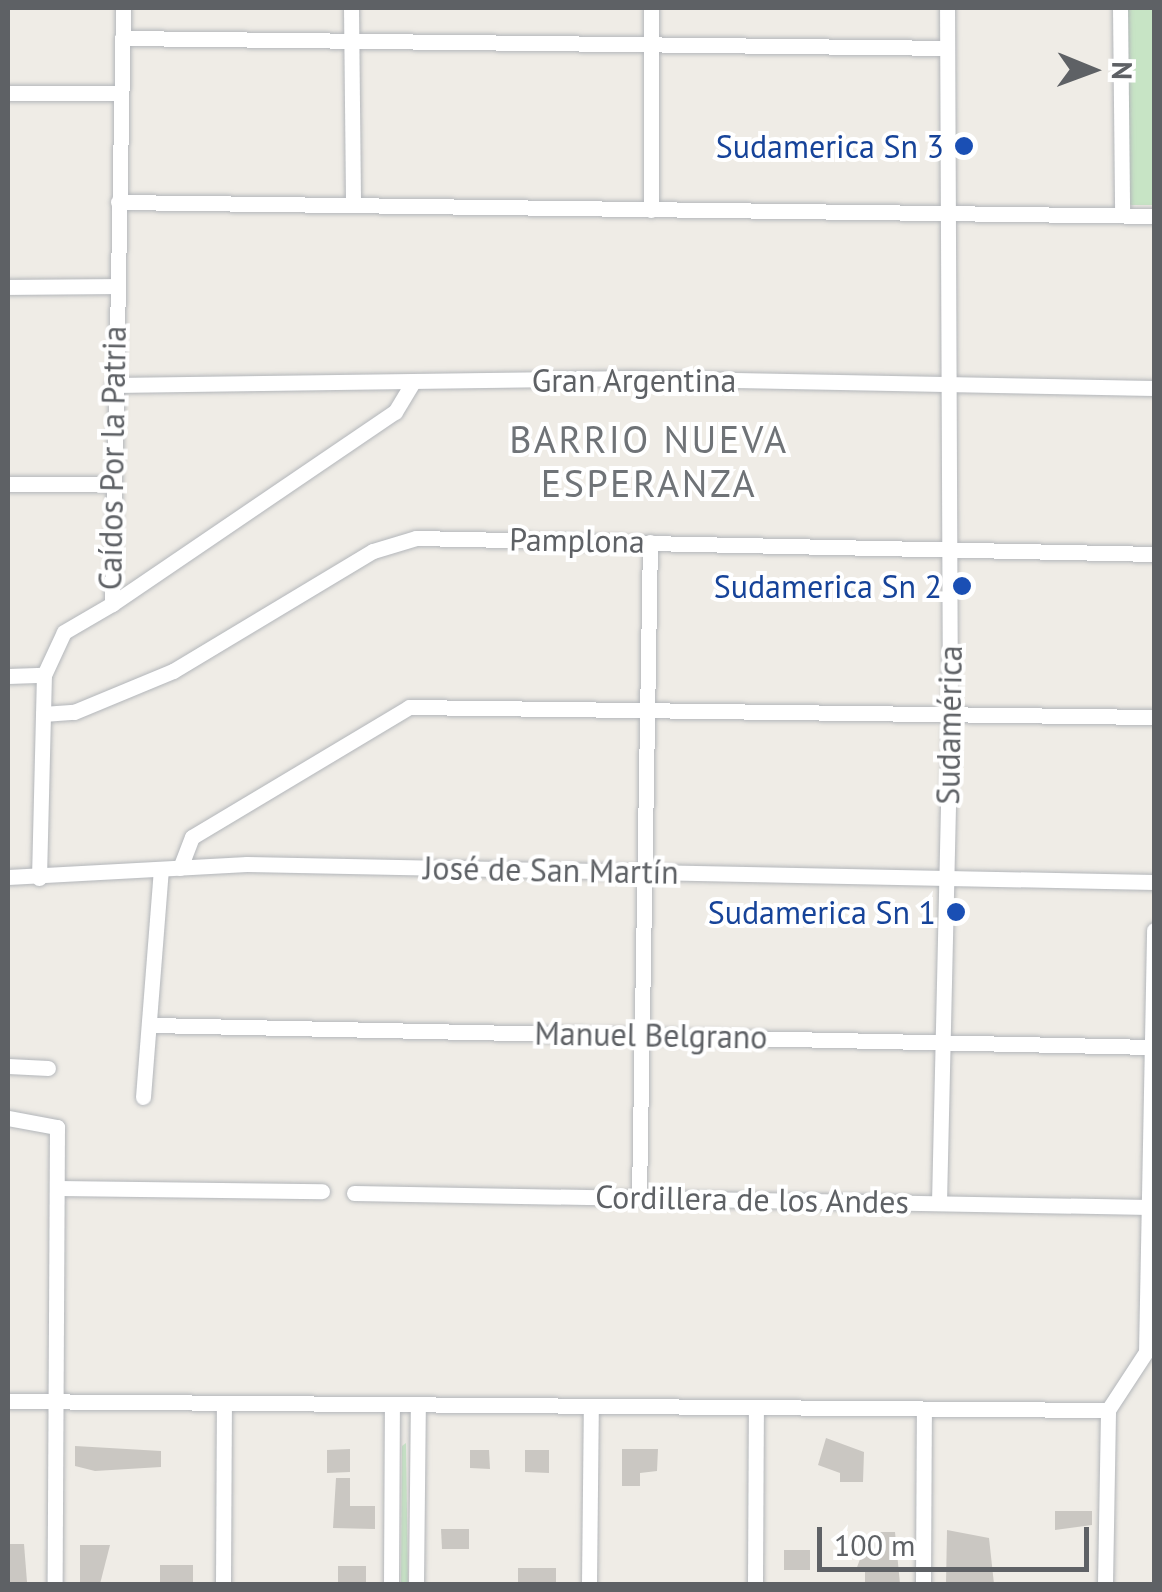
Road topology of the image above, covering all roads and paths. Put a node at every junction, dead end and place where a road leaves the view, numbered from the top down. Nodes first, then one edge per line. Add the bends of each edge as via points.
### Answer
1 (123, 8) edge
2 (352, 8) edge
3 (652, 8) edge
4 (947, 8) edge
5 (1120, 8) edge
6 (122, 38) junction
7 (352, 45) junction
8 (947, 48) junction
9 (652, 49) junction
10 (120, 92) junction
11 (8, 93) edge
12 (118, 202) junction
13 (353, 204) junction
14 (651, 210) junction
15 (950, 214) junction
16 (1122, 215) junction
17 (1154, 216) edge
18 (116, 286) junction
19 (8, 287) edge
20 (413, 382) junction
21 (949, 383) junction
22 (113, 384) junction
23 (1154, 388) edge
24 (8, 484) edge
25 (111, 484) junction
26 (650, 542) junction
27 (949, 549) junction
28 (1154, 554) edge
29 (112, 604) junction
30 (44, 675) junction
31 (8, 676) edge
32 (648, 706) junction
33 (43, 714) junction
34 (950, 714) junction
35 (1154, 718) edge
36 (180, 868) junction
37 (161, 870) junction
38 (647, 872) junction
39 (8, 877) edge
40 (946, 877) junction
41 (39, 878) junction
42 (1154, 882) edge
43 (1154, 930) edge
44 (152, 1026) junction
45 (643, 1034) junction
46 (942, 1040) junction
47 (1150, 1047) junction
48 (8, 1066) edge
49 (48, 1068) dead end
50 (143, 1097) dead end
51 (8, 1118) edge
52 (58, 1188) junction
53 (322, 1190) dead end
54 (354, 1194) dead end
55 (639, 1196) junction
56 (939, 1203) junction
57 (1149, 1206) junction
58 (8, 1401) edge
59 (56, 1401) junction
60 (224, 1402) junction
61 (392, 1404) junction
62 (418, 1404) junction
63 (591, 1406) junction
64 (756, 1407) junction
65 (924, 1409) junction
66 (1108, 1410) junction
67 (55, 1584) edge
68 (223, 1584) edge
69 (391, 1584) edge
70 (416, 1584) edge
71 (588, 1584) edge
72 (755, 1584) edge
73 (923, 1584) edge
74 (1105, 1584) edge

1 - 6 street, Caídos Por la Patria
2 - 7 street
3 - 9 street
4 - 8 street, Sudamérica
5 - 16 street
6 - 7 street
6 - 10 street, Caídos Por la Patria
7 - 9 street
7 - 13 street
8 - 9 street
8 - 15 street, Sudamérica
9 - 14 street
10 - 11 street
10 - 12 street, Caídos Por la Patria
12 - 13 street
12 - 18 street, Caídos Por la Patria
13 - 14 street
14 - 15 street
15 - 16 street
15 - 21 street, Sudamérica
16 - 17 street
18 - 19 street
18 - 22 street, Caídos Por la Patria
20 - 21 street, Gran Argentina
20 - 22 street, Gran Argentina
20 - 29 street via 394,412
21 - 23 street, Gran Argentina
21 - 27 street, Sudamérica
22 - 25 street, Caídos Por la Patria
24 - 25 street
25 - 29 street, Caídos Por la Patria
26 - 27 street, Pamplona
26 - 32 street
26 - 33 street, Pamplona via 396,542 173,671 74,712
27 - 28 street, Pamplona
27 - 34 street, Sudamérica
29 - 30 street, Caídos Por la Patria via 64,632
30 - 31 street
30 - 33 street, Caídos Por la Patria
32 - 34 street
32 - 36 street via 409,706 192,837
32 - 38 street
33 - 41 street, Caídos Por la Patria
34 - 35 street
34 - 40 street, Sudamérica
36 - 37 street, José de San Martín
36 - 38 street, José de San Martín
37 - 41 street, José de San Martín
37 - 44 street
38 - 40 street, José de San Martín
38 - 45 street
39 - 41 street, José de San Martín
40 - 42 street, José de San Martín
40 - 46 street, Sudamérica
43 - 47 street
44 - 45 street, Manuel Belgrano
44 - 50 street
45 - 46 street, Manuel Belgrano
45 - 55 street
46 - 47 street, Manuel Belgrano
46 - 56 street, Sudamérica
47 - 57 street
48 - 49 street
51 - 52 street via 57,1128
52 - 53 street
52 - 59 street
54 - 55 street, Cordillera de los Andes
55 - 56 street, Cordillera de los Andes
56 - 57 street, Cordillera de los Andes
57 - 66 street via 1146,1352
58 - 59 street
59 - 60 street
59 - 67 street
60 - 61 street
60 - 68 street
61 - 62 street
61 - 69 street
62 - 63 street
62 - 70 street
63 - 64 street
63 - 71 street
64 - 65 street
64 - 72 street
65 - 66 street
65 - 73 street
66 - 74 street

